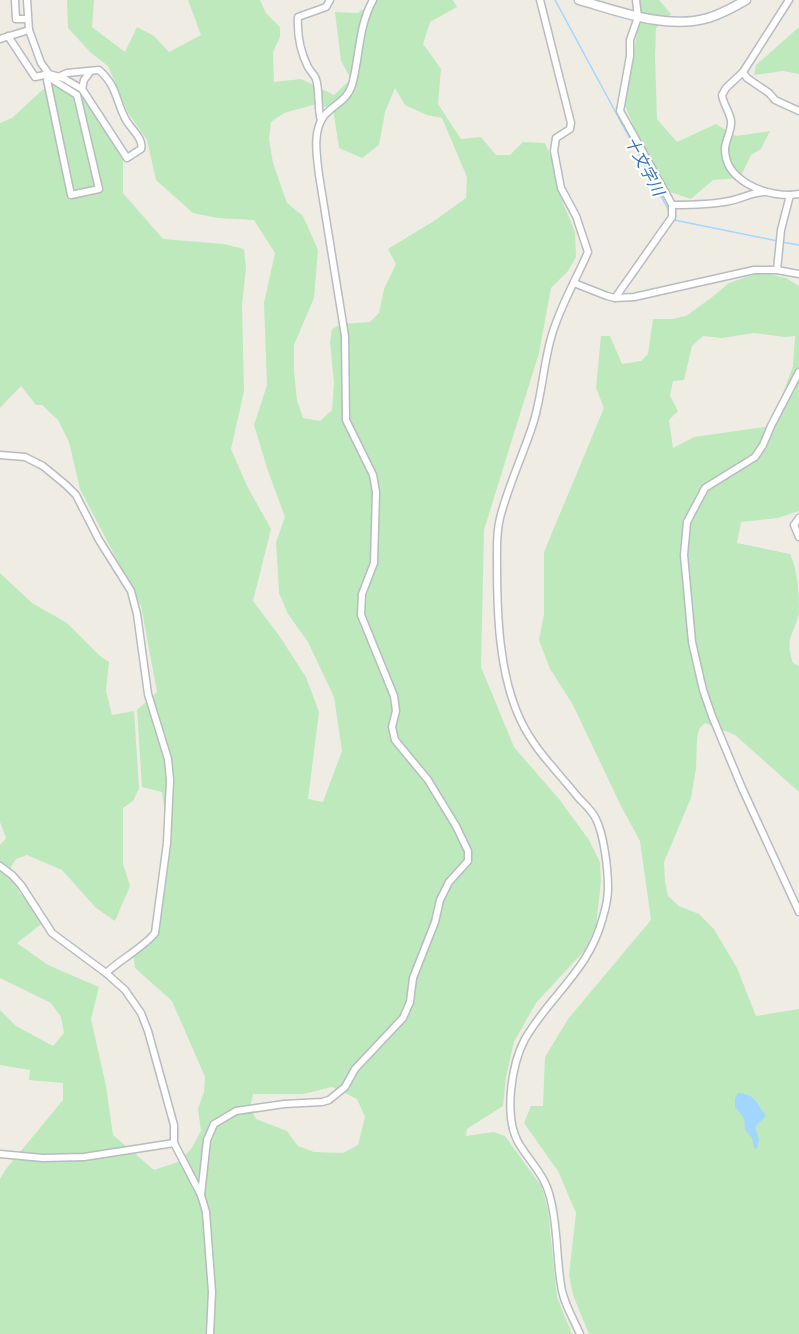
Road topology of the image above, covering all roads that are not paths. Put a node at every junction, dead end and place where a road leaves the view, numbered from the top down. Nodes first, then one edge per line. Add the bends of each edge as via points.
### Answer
1 (15, 0) edge
2 (27, 0) edge
3 (330, 0) edge
4 (373, 0) edge
5 (540, 0) edge
6 (579, 0) edge
7 (636, 0) edge
8 (746, 0) edge
9 (789, 0) edge
10 (638, 17) junction
11 (27, 19) junction
12 (29, 30) junction
13 (8, 36) junction
14 (0, 39) edge
15 (90, 72) junction
16 (743, 72) junction
17 (50, 74) junction
18 (58, 77) junction
19 (82, 89) junction
20 (799, 111) edge
21 (321, 121) junction
22 (770, 192) junction
23 (799, 194) edge
24 (790, 195) junction
25 (672, 205) junction
26 (777, 270) junction
27 (787, 272) junction
28 (799, 274) edge
29 (799, 279) edge
30 (574, 283) junction
31 (615, 298) junction
32 (799, 372) edge
33 (0, 455) edge
34 (799, 518) edge
35 (799, 537) edge
36 (0, 866) edge
37 (799, 912) edge
38 (106, 973) junction
39 (174, 1143) junction
40 (0, 1154) edge
41 (201, 1195) junction
42 (210, 1334) edge
43 (580, 1334) edge

1 - 11 street via 16,20
2 - 11 street
3 - 21 street via 326,7 298,17 300,46 319,92
4 - 21 street via 362,25 348,95
5 - 30 street via 571,123 570,129 556,138 554,151 562,193 588,248
6 - 10 main road
7 - 10 street
8 - 10 main road via 702,20 657,21
9 - 16 street
10 - 25 street via 630,40 620,111
11 - 12 street
12 - 13 street
12 - 17 street via 41,63
13 - 14 street
13 - 17 street via 35,77
15 - 18 street
15 - 19 street
15 - 19 street via 99,69 110,80 125,118 142,142 141,149 127,158
16 - 20 street via 775,100
16 - 22 street via 723,91 731,122 726,155 735,174
17 - 17 street via 77,95 99,189 71,195 47,80
17 - 18 street
18 - 19 street
21 - 41 street via 319,175 345,336 346,420 373,475 376,492 374,563 362,594 361,615 394,696 394,740 428,780 456,826 469,857 440,900 413,978 404,1018 355,1069 345,1087 329,1100 236,1111 214,1124 207,1140
22 - 24 street
22 - 25 street via 754,192 714,204
23 - 24 street
24 - 26 street
25 - 31 street via 671,221
26 - 27 street
26 - 31 street via 754,270
27 - 28 street
27 - 29 street
30 - 31 street
30 - 43 street via 554,329 533,425 499,521 497,585 502,649 520,720 596,818 607,873 606,907 596,941 577,973 525,1041 517,1058 512,1090 513,1130 548,1190 560,1284
32 - 37 street via 755,457 705,488 687,522 684,555 692,642 706,699
33 - 38 street via 25,457 66,484 131,591 148,694 168,759 167,843 155,933
34 - 35 street via 794,525
36 - 38 street via 21,885 52,933
38 - 39 street via 133,1001 148,1031 174,1125
39 - 40 street via 84,1157
39 - 41 street
41 - 42 street via 208,1230

